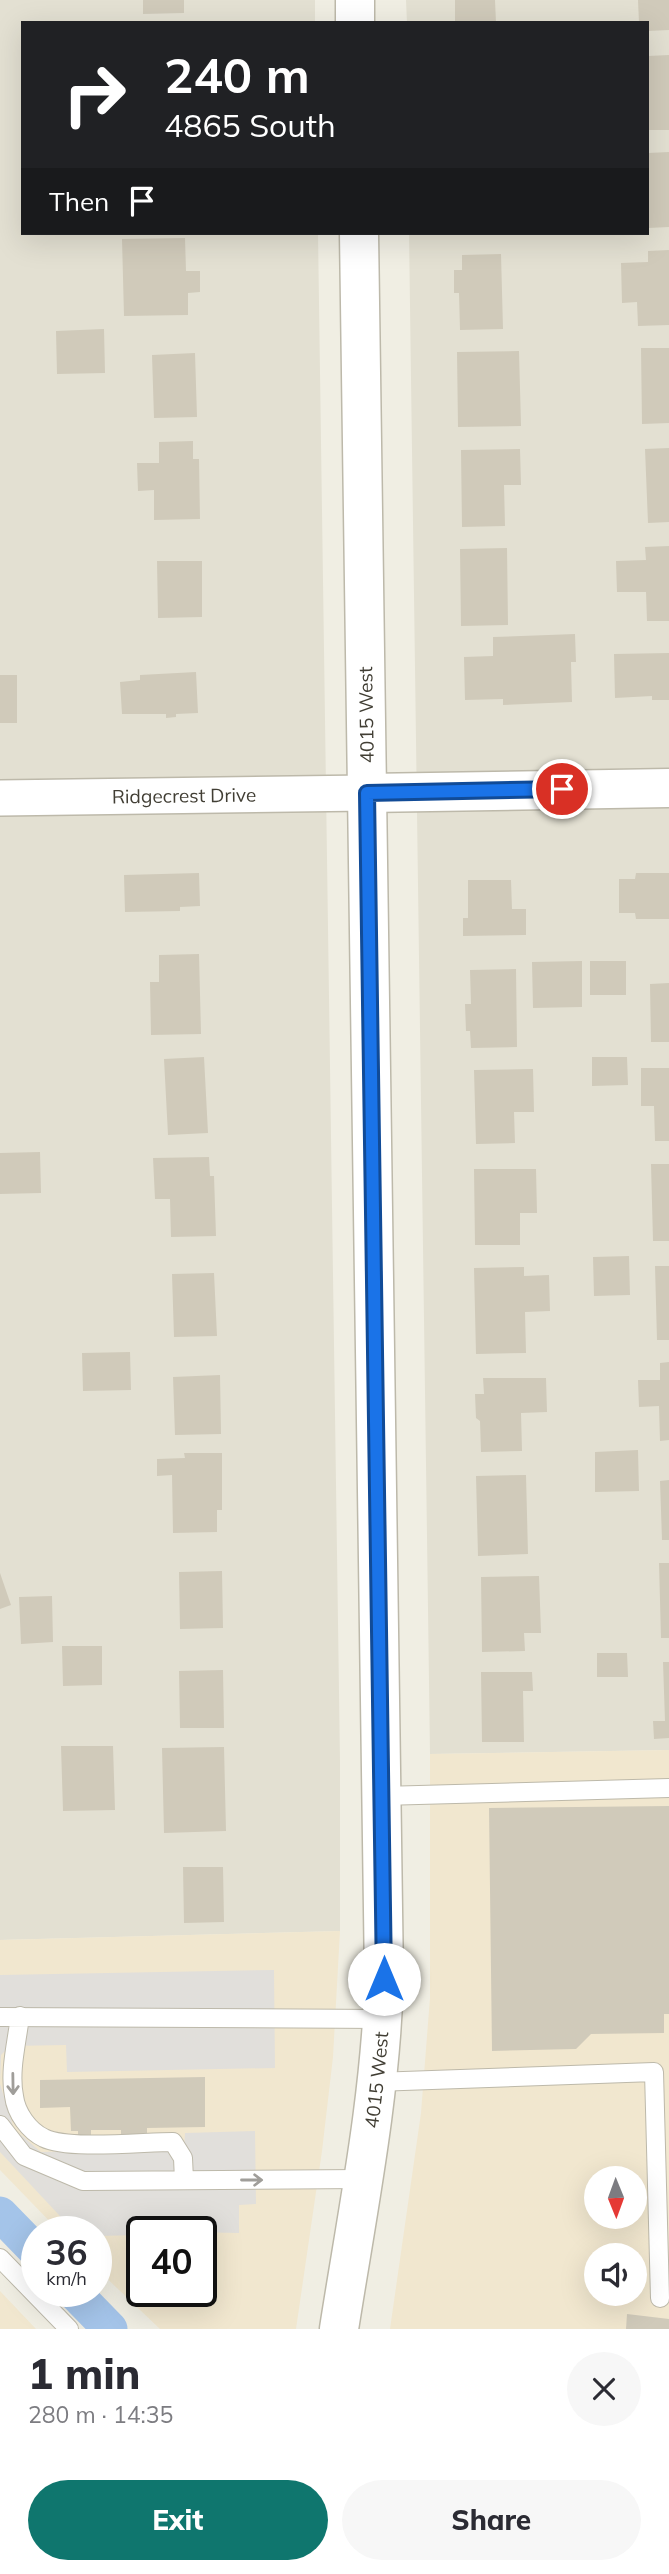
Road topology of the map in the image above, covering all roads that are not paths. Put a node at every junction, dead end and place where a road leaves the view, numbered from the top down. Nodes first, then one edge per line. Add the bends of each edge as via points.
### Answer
1 (355, 0) edge
2 (355, 21) edge
3 (359, 235) edge
4 (669, 788) edge
5 (367, 793) junction
6 (0, 798) edge
7 (669, 1788) edge
8 (382, 1796) junction
9 (20, 2016) junction
10 (0, 2017) edge
11 (383, 2019) junction
12 (375, 2082) junction
13 (0, 2125) edge
14 (363, 2179) junction
15 (184, 2180) junction
16 (0, 2258) edge
17 (660, 2298) dead end
18 (69, 2329) edge
19 (339, 2329) edge

1 - 2 street
3 - 5 street, 4015 West
4 - 5 street
5 - 6 street, Ridgecrest Drive
5 - 8 street, 4015 West
7 - 8 lane
8 - 11 street, 4015 West
9 - 10 lane
9 - 11 lane
9 -> 15 lane via 13,2076 14,2098 23,2121 43,2138 65,2144 173,2142 183,2158
11 - 12 street, 4015 West
12 - 14 street, 4015 West
12 - 17 lane via 654,2072
13 - 15 lane via 24,2156 83,2181
15 -> 14 lane
14 - 19 street, 4015 West
16 - 18 lane

